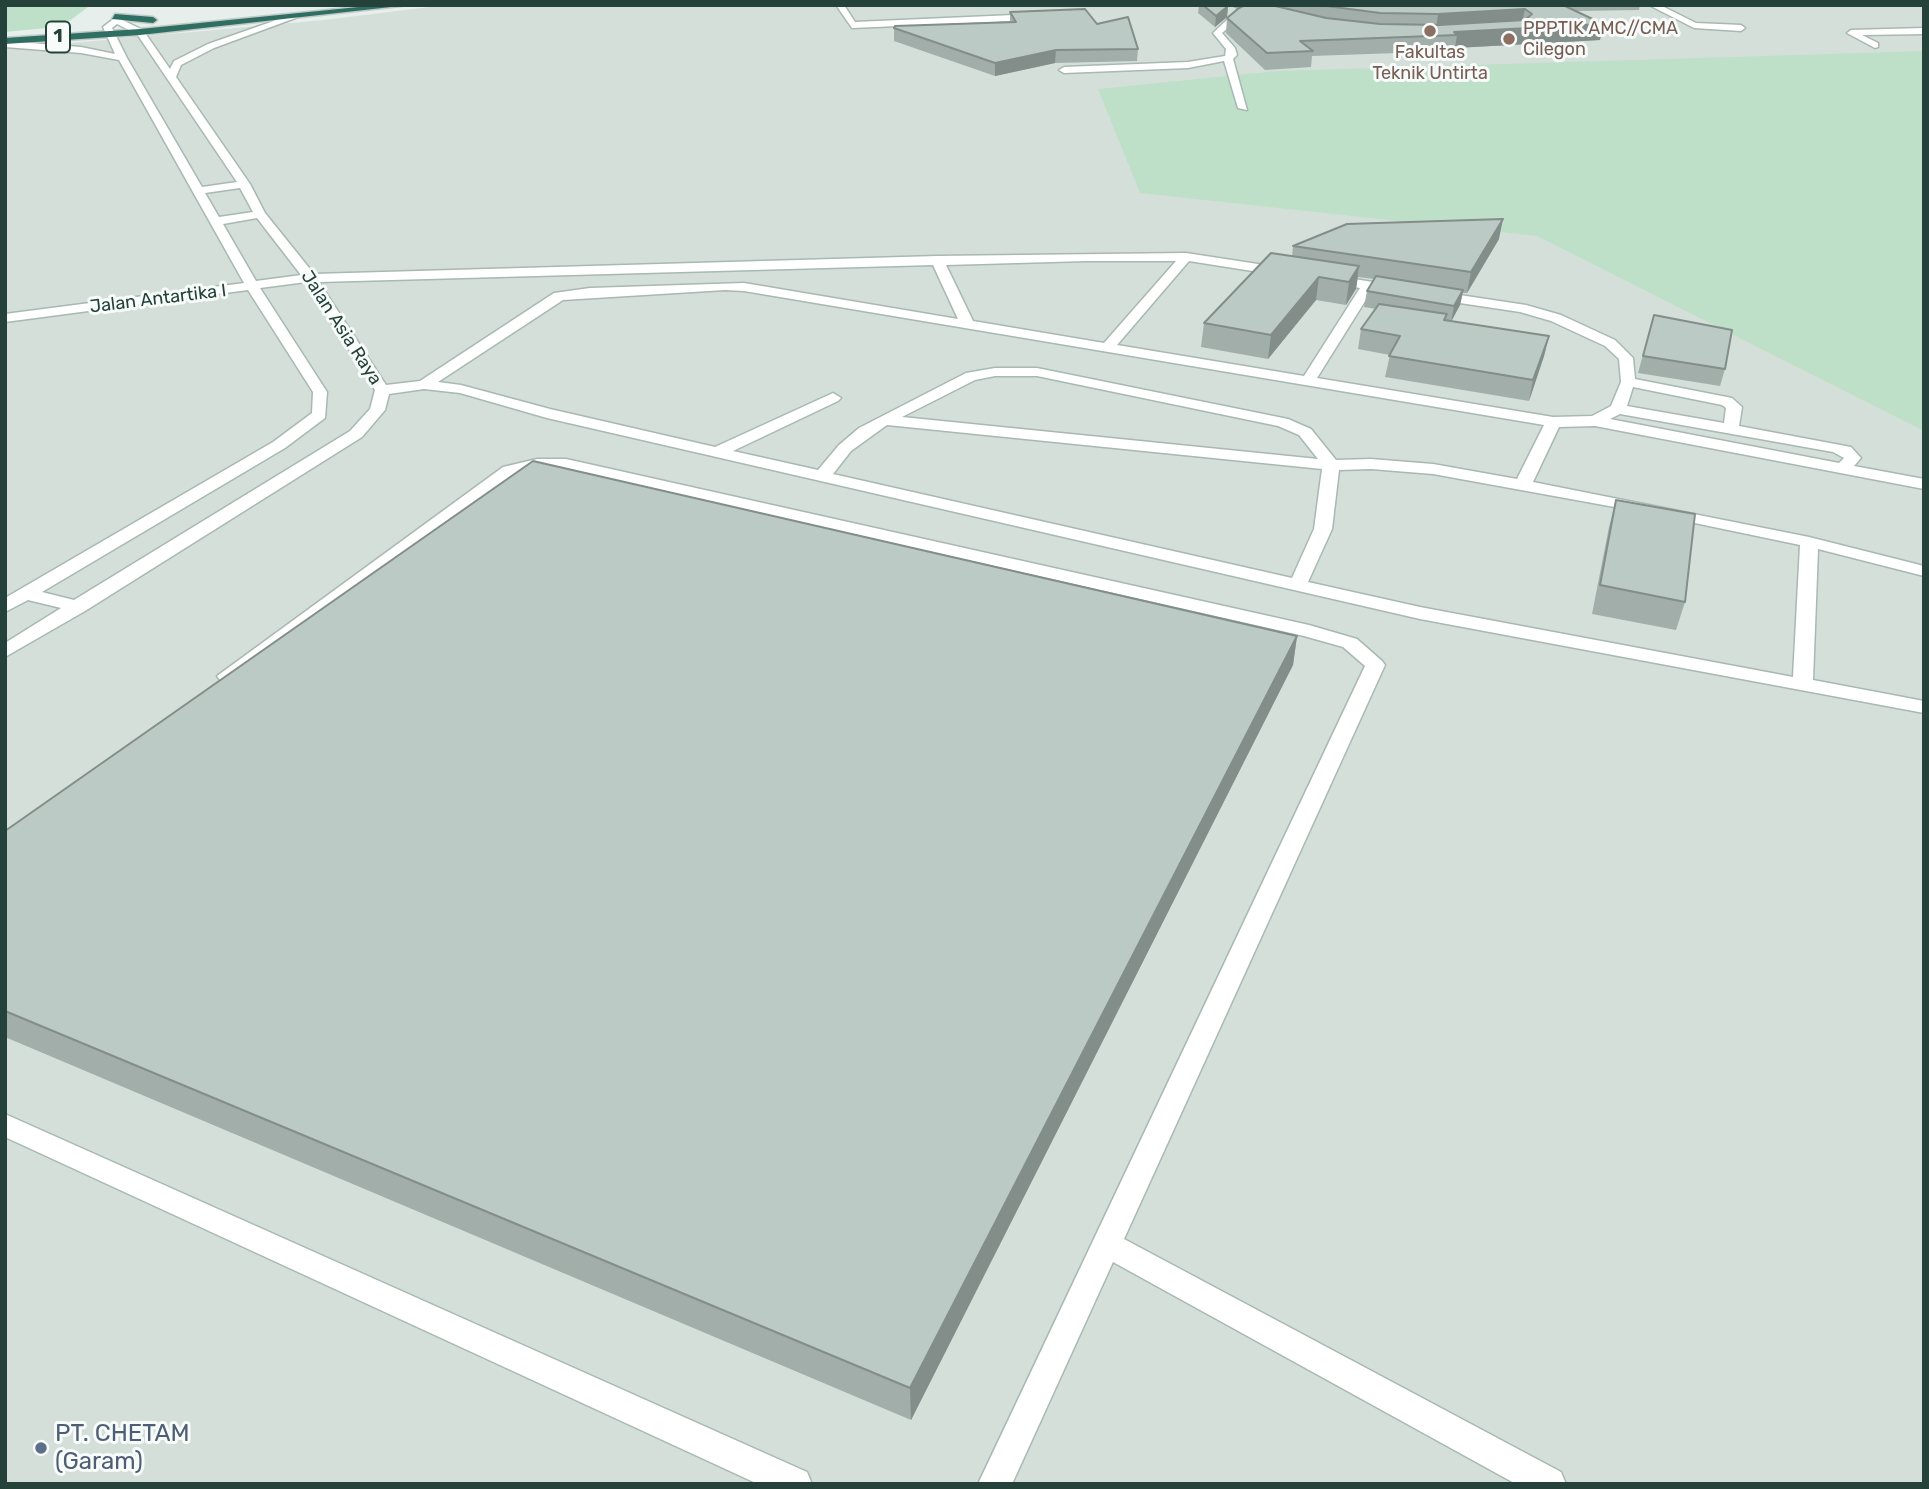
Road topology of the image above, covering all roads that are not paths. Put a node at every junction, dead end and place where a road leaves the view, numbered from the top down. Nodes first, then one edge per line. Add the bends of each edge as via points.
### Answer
1 (107, 5) edge
2 (338, 5) edge
3 (405, 5) edge
4 (839, 5) edge
5 (1653, 5) edge
6 (1254, 9) edge
7 (1222, 10) edge
8 (299, 12) edge
9 (1039, 16) edge
10 (1239, 16) junction
11 (1266, 16) edge
12 (183, 20) junction
13 (110, 23) junction
14 (89, 25) dead end
15 (134, 28) junction
16 (1741, 28) dead end
17 (1924, 31) edge
18 (60, 32) junction
19 (5, 41) edge
20 (1875, 45) dead end
21 (122, 58) junction
22 (1228, 58) junction
23 (1064, 70) edge
24 (170, 79) junction
25 (1243, 108) dead end
26 (244, 184) junction
27 (199, 191) junction
28 (260, 214) junction
29 (216, 221) junction
30 (1186, 257) junction
31 (937, 260) junction
32 (602, 268) junction
33 (310, 278) junction
34 (1368, 285) junction
35 (253, 288) junction
36 (590, 292) junction
37 (5, 318) edge
38 (967, 323) junction
39 (1107, 348) junction
40 (1308, 381) junction
41 (1628, 382) junction
42 (424, 385) junction
43 (382, 390) junction
44 (833, 398) dead end
45 (1618, 409) junction
46 (884, 420) junction
47 (1595, 421) junction
48 (1553, 422) junction
49 (1731, 428) junction
50 (717, 452) junction
51 (1331, 464) junction
52 (1843, 469) junction
53 (823, 475) junction
54 (1924, 484) edge
55 (1523, 485) junction
56 (1809, 542) junction
57 (1924, 571) edge
58 (1298, 585) junction
59 (27, 594) junction
60 (5, 606) edge
61 (78, 607) junction
62 (5, 651) edge
63 (1803, 686) junction
64 (207, 691) edge
65 (1924, 707) edge
66 (5, 1125) edge
67 (1106, 1244) junction
68 (795, 1484) edge
69 (995, 1484) edge
70 (1549, 1484) edge

1 - 13 street
2 - 8 highway, 1
3 - 8 highway, 1
4 - 9 street via 852,26
5 - 16 street via 1695,25
6 - 10 street
6 - 11 street
7 - 10 street
8 - 12 highway, 1
8 - 15 highway, 1
8 - 24 street via 177,63
10 - 22 street via 1217,33 1230,48
12 - 13 highway
12 - 15 highway, 1
13 - 15 highway, 1
13 - 15 street
13 - 18 highway, 1
13 - 19 highway, 1
13 - 21 street
14 - 18 highway
15 - 24 street, Jalan Asia Raya
17 - 20 street via 1851,33
18 - 19 highway, 1
19 - 21 street
21 - 27 street
22 - 23 street via 1188,65
22 - 25 street
24 - 26 street, Jalan Asia Raya
26 - 27 street
26 - 28 street, Jalan Asia Raya
27 - 29 street
28 - 29 street
28 - 33 street, Jalan Asia Raya
29 - 35 street
30 - 31 street, Jalan Antartika I
30 - 34 street, Jalan Antartika I
30 - 39 street
31 - 32 street, Jalan Antartika I
31 - 38 street
32 - 33 street, Jalan Antartika I
32 - 36 street
33 - 35 street, Jalan Antartika I
33 - 43 street, Jalan Asia Raya
34 - 40 street via 1358,313
34 - 41 street, Jalan Antartika I via 1521,308 1556,318 1618,350 1626,358
35 - 37 street, Jalan Antartika I
35 - 59 street via 320,392 320,415
36 - 38 street via 744,287
36 - 42 street via 559,296
38 - 39 street
39 - 40 street
40 - 48 street
41 - 45 street
41 - 49 street via 1727,401 1734,407
42 - 43 street
42 - 50 street via 461,389
43 - 61 street, Jalan Asia Raya via 377,410 356,434
44 - 50 street
45 - 47 street
45 - 49 street
46 - 51 street
46 - 51 street via 971,376 1037,372 1283,422 1305,432
46 - 53 street via 845,448
47 - 48 street
47 - 52 street
48 - 55 street
49 - 52 street via 1846,450 1853,458
50 - 53 street
51 - 55 street via 1396,465
51 - 58 street via 1323,529
52 - 54 street
53 - 58 street
55 - 56 street
56 - 57 street
56 - 63 street
58 - 63 street via 1420,613
59 - 60 street
59 - 61 street
61 - 62 street, Jalan Asia Raya
63 - 65 street
64 - 67 street via 509,470 537,464 566,464 1350,643 1375,665
66 - 68 street
67 - 69 street
67 - 70 street

